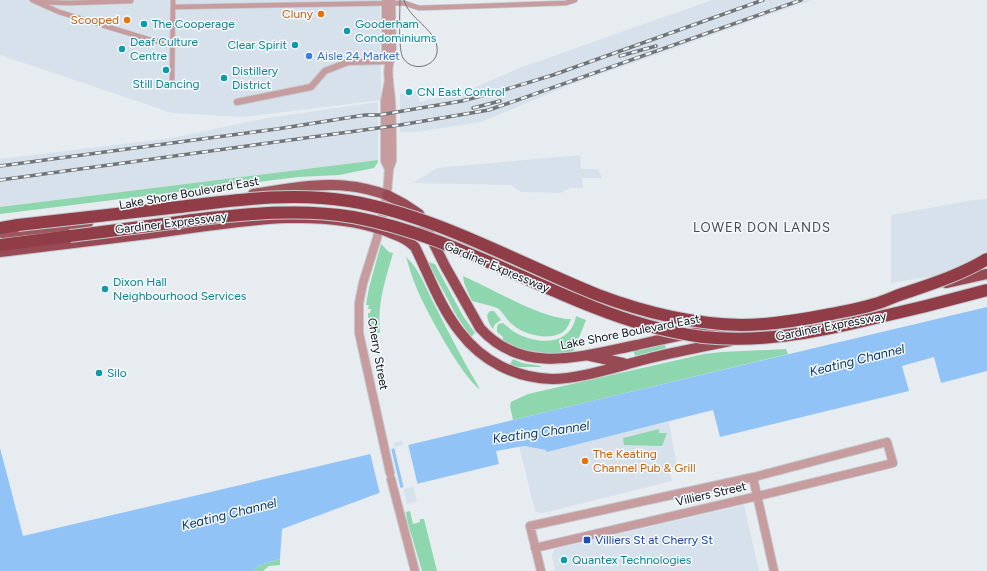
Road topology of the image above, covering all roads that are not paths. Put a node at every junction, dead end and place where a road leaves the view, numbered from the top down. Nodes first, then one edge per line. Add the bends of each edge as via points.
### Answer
1 (131, 0) edge
2 (173, 0) edge
3 (575, 0) edge
4 (34, 1) edge
5 (388, 2) edge
6 (173, 7) junction
7 (173, 44) junction
8 (389, 61) junction
9 (172, 85) dead end
10 (237, 102) dead end
11 (387, 196) junction
12 (0, 224) edge
13 (18, 225) junction
14 (0, 228) edge
15 (380, 229) junction
16 (0, 233) edge
17 (0, 245) edge
18 (0, 252) edge
19 (987, 259) edge
20 (987, 274) edge
21 (987, 290) edge
22 (987, 294) edge
23 (586, 355) junction
24 (627, 364) junction
25 (754, 476) junction
26 (758, 496) junction
27 (535, 548) junction
28 (416, 571) edge
29 (540, 571) edge
30 (774, 571) edge

1 - 4 street via 69,3
2 - 6 street
3 - 5 street via 566,3 419,8 404,3
4 - 7 street via 59,12 151,40
5 - 6 street
5 - 8 street, Cherry Street via 386,54
6 - 7 street
7 - 9 street
8 - 10 street via 348,62 325,71 311,87
8 - 11 street, Cherry Street via 385,101 385,161 389,170
11 - 15 street, Cherry Street
11 - 16 main road, Lake Shore Boulevard East via 348,186 326,185 222,198 150,215
11 - 23 highway, Lake Shore Boulevard East via 419,214 480,328 487,336 504,348 535,358 559,359
12 - 13 highway
13 - 14 highway, Gardiner Expressway
13 - 19 highway, Gardiner Expressway, bridge via 250,198 318,197 369,205 406,215 633,307 723,324 789,322 875,304 932,284
15 - 18 highway via 336,221 299,218 254,220
15 - 24 highway via 408,240 415,247 446,310 460,332 476,350 494,363 524,375 552,378
15 - 28 street, Cherry Street via 363,283 359,304 359,333 383,446
17 - 21 highway, Gardiner Expressway, bridge via 237,215 302,211 326,213 376,222 428,238 593,307 650,326 702,336 732,338 804,334
20 - 23 highway, Lake Shore Boulevard East via 836,307
22 - 24 highway via 782,337 739,340
23 - 24 highway
25 - 26 street
25 - 26 street, Villiers Street via 888,442 893,463
25 - 27 street, Villiers Street via 530,526
26 - 27 street, Villiers Street
26 - 30 street
27 - 29 street

